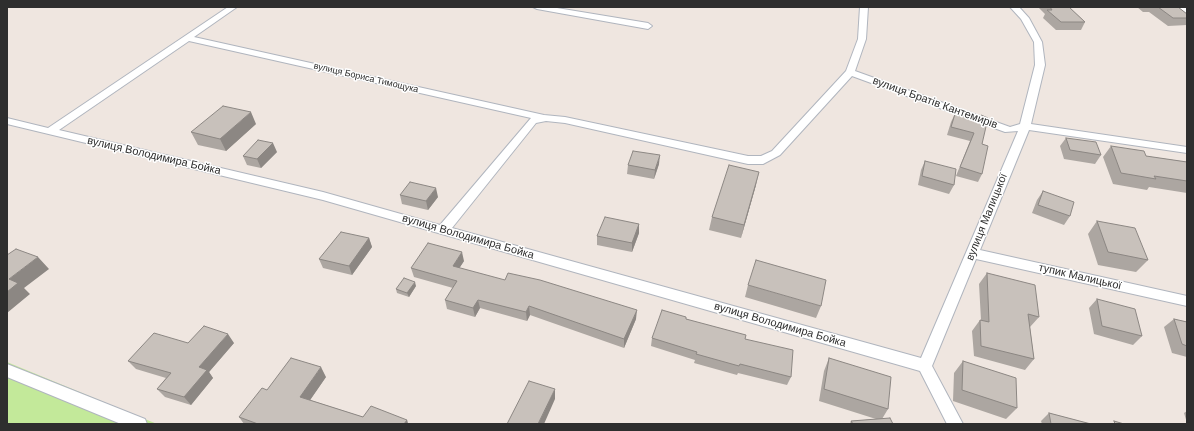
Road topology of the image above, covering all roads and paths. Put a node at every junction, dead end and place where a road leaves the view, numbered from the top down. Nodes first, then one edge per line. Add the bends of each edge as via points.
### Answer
1 (233, 7) edge
2 (537, 7) edge
3 (864, 7) edge
4 (1014, 7) edge
5 (1180, 7) edge
6 (1187, 13) edge
7 (648, 26) dead end
8 (187, 38) junction
9 (850, 72) junction
10 (546, 118) junction
11 (7, 121) edge
12 (1025, 126) junction
13 (50, 131) junction
14 (1187, 150) edge
15 (443, 230) junction
16 (972, 253) junction
17 (1187, 301) edge
18 (925, 366) junction
19 (7, 370) edge
20 (139, 424) edge
21 (955, 424) edge

1 - 8 street
2 - 7 street
3 - 9 street via 862,39
4 - 12 street, вулиця Малицької via 1025,18 1038,42 1040,65
5 - 6 street
8 - 10 street, вулиця Бориса Тимощука
8 - 13 street
9 - 10 street, вулиця Бориса Тимощука via 776,153 763,160 748,160
9 - 12 street, вулиця Братів Кантемирів via 1009,130
10 - 15 street via 532,121
11 - 13 street, вулиця Володимира Бойка
12 - 14 street, вулиця Братів Кантемирів
12 - 16 street, вулиця Малицької
13 - 15 street, вулиця Володимира Бойка via 323,196
15 - 18 street, вулиця Володимира Бойка
16 - 17 street, тупик Малицької
16 - 18 street, вулиця Малицької
18 - 21 street
19 - 20 street

